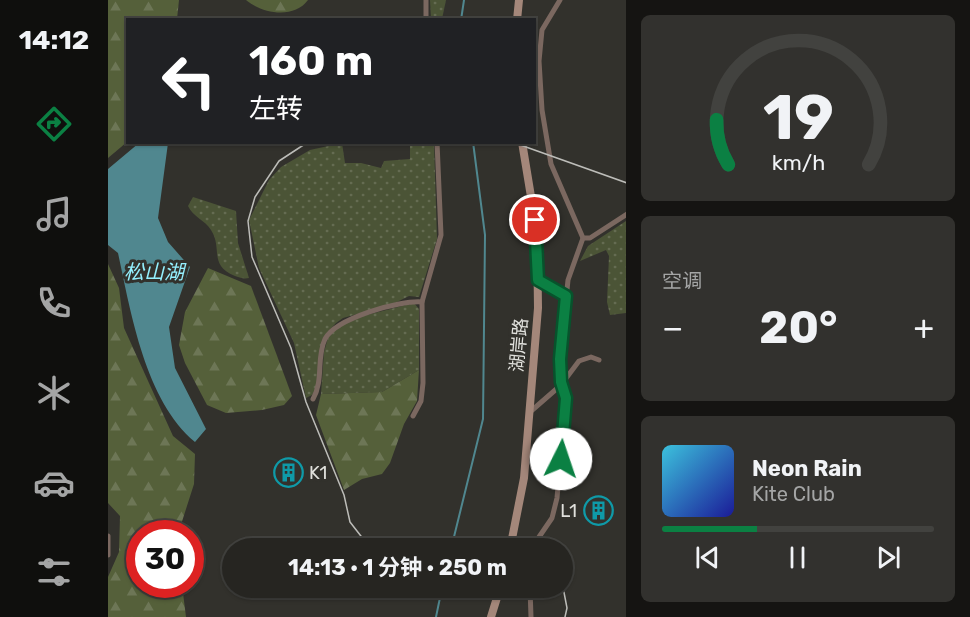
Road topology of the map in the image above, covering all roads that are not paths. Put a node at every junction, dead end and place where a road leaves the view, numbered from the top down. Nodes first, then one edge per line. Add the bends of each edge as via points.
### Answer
1 (426, 0) edge
2 (519, 0) edge
3 (560, 0) edge
4 (426, 18) edge
5 (517, 18) edge
6 (437, 144) edge
7 (522, 144) edge
8 (626, 215) edge
9 (584, 238) junction
10 (538, 280) junction
11 (566, 296) junction
12 (422, 302) junction
13 (599, 360) dead end
14 (561, 385) junction
15 (313, 399) dead end
16 (528, 413) junction
17 (412, 416) dead end
18 (108, 536) edge
19 (512, 538) edge
20 (539, 538) edge
21 (108, 555) edge
22 (497, 598) edge
23 (530, 598) edge
24 (491, 617) edge
25 (531, 617) edge

1 - 4 street
2 - 5 street
3 - 9 street via 542,30 542,110 551,164
6 - 12 street via 441,235
7 - 10 street, 湖岸路 via 537,233
8 - 9 street
9 - 11 street
10 - 11 street
10 - 16 street, 湖岸路
11 - 14 street
12 - 15 street via 402,302 353,316 333,328 323,347 320,381
12 - 17 street via 423,383 421,401
13 - 14 street via 591,357 579,361
14 - 16 street
14 - 20 street via 566,398 557,498 552,518
16 - 19 street, 湖岸路 via 524,478
18 - 21 street
22 - 24 street
23 - 25 street

